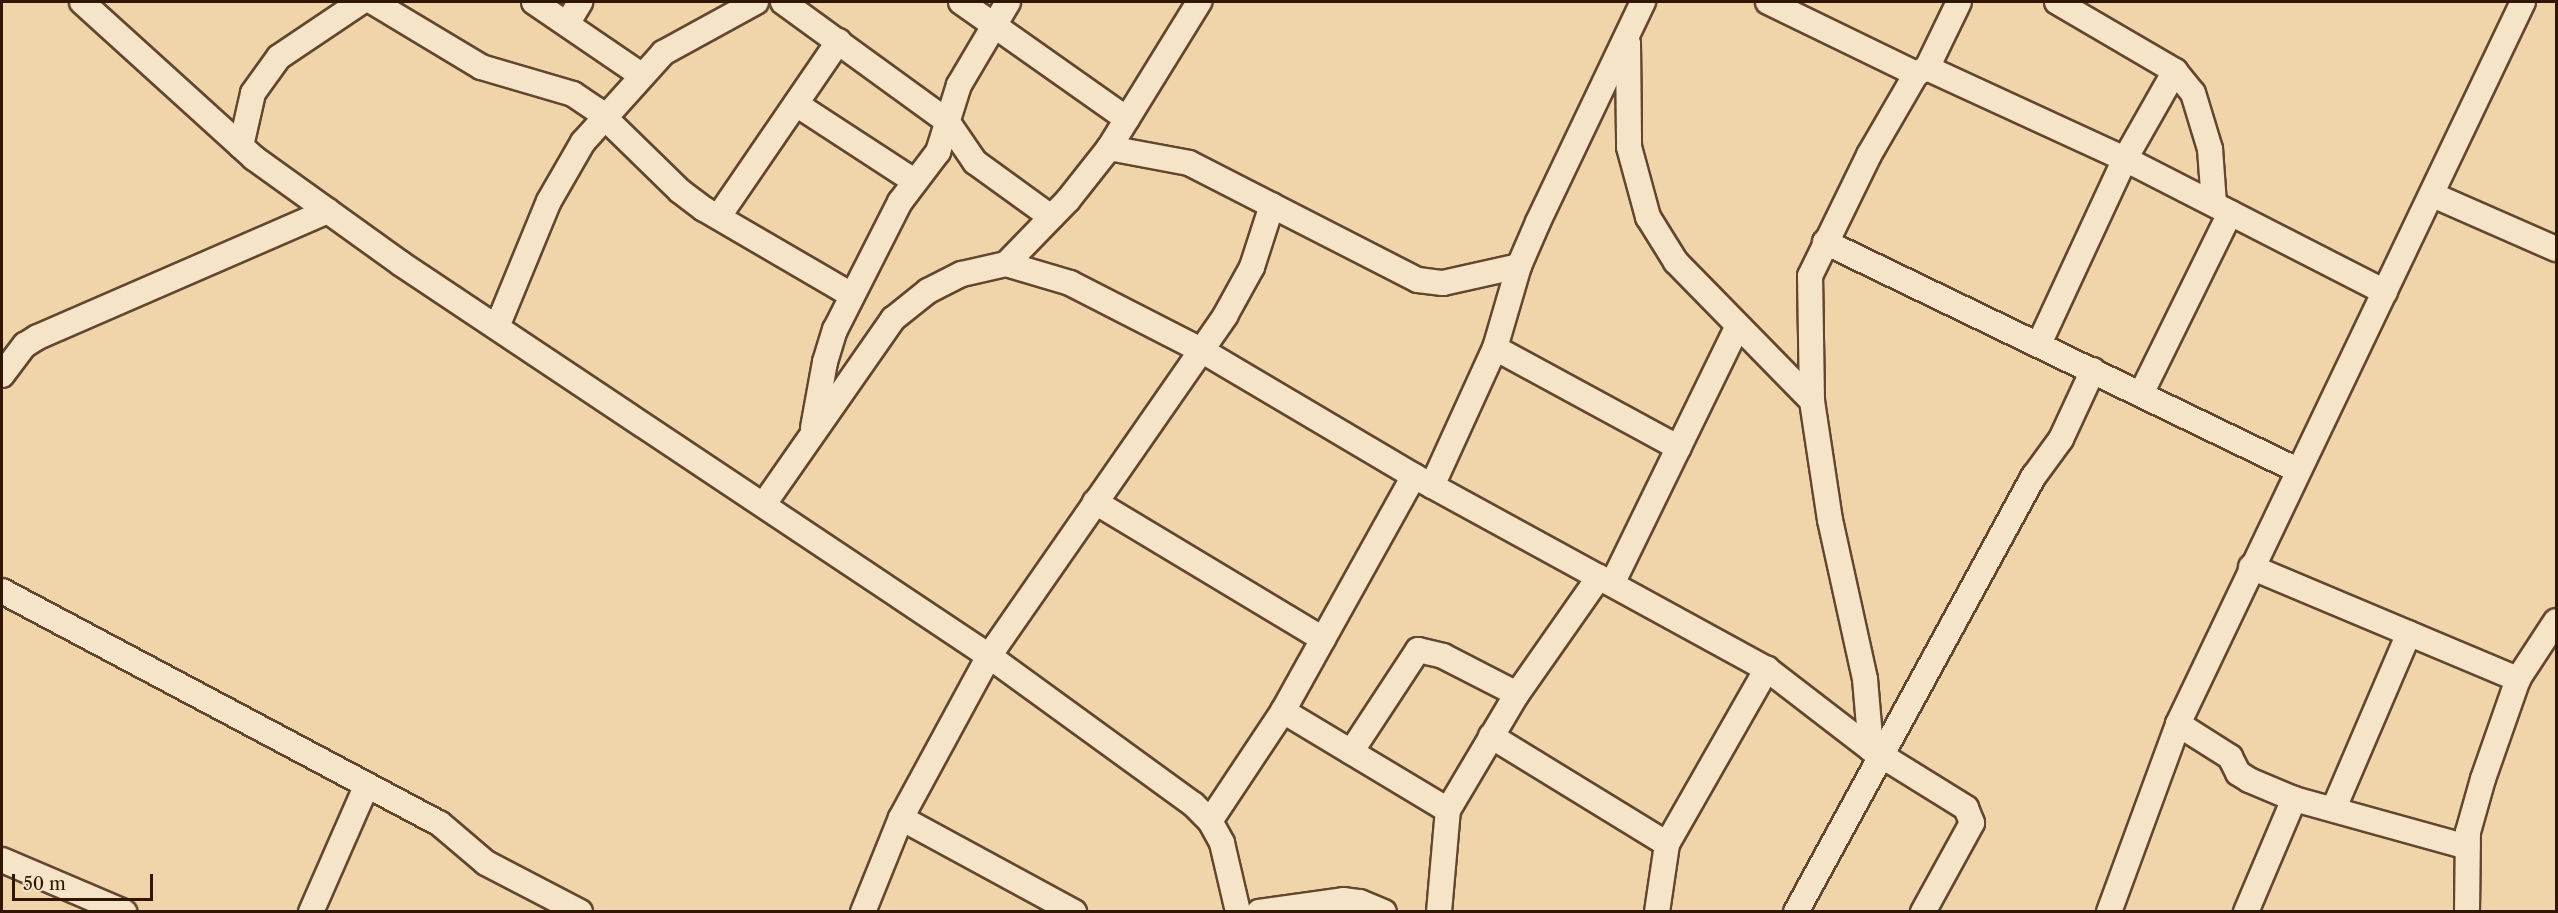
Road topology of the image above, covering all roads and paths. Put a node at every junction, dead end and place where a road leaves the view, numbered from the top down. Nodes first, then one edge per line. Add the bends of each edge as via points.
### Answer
1 (82, 2) edge
2 (361, 2) edge
3 (373, 2) edge
4 (534, 2) edge
5 (580, 2) edge
6 (756, 2) edge
7 (783, 2) edge
8 (961, 2) edge
9 (1008, 2) edge
10 (1199, 2) edge
11 (1643, 2) edge
12 (1768, 2) edge
13 (1959, 2) edge
14 (2057, 2) edge
15 (2523, 2) edge
16 (567, 24) junction
17 (993, 25) junction
18 (1628, 36) junction
19 (839, 41) junction
20 (1921, 71) junction
21 (2175, 71) junction
22 (640, 75) junction
23 (796, 104) junction
24 (604, 116) junction
25 (1127, 118) junction
26 (947, 121) junction
27 (241, 146) junction
28 (1108, 148) junction
29 (2125, 159) junction
30 (914, 181) junction
31 (2433, 195) junction
32 (1272, 205) junction
33 (2222, 209) junction
34 (328, 211) junction
35 (718, 216) junction
36 (1051, 217) junction
37 (1824, 242) junction
38 (2556, 249) edge
39 (1006, 264) junction
40 (1519, 266) junction
41 (2385, 292) junction
42 (852, 295) junction
43 (1738, 326) junction
44 (497, 327) junction
45 (2039, 344) junction
46 (1495, 348) junction
47 (1202, 350) junction
48 (2093, 370) junction
49 (2, 375) edge
50 (2141, 394) junction
51 (1812, 401) junction
52 (812, 435) junction
53 (1679, 448) junction
54 (2297, 470) junction
55 (1423, 481) junction
56 (1095, 502) junction
57 (764, 504) junction
58 (2252, 567) junction
59 (1606, 581) junction
60 (2, 591) edge
61 (2556, 621) edge
62 (2409, 633) junction
63 (1323, 639) junction
64 (988, 656) junction
65 (1767, 669) junction
66 (2518, 679) junction
67 (1517, 694) junction
68 (1283, 711) junction
69 (2178, 724) junction
70 (1491, 736) junction
71 (1351, 752) junction
72 (1876, 752) junction
73 (366, 788) junction
74 (2294, 799) junction
75 (2334, 808) junction
76 (1448, 810) junction
77 (902, 818) junction
78 (1210, 821) junction
79 (1667, 844) junction
80 (2467, 847) junction
81 (2, 860) edge
82 (1442, 910) edge
83 (124, 912) edge
84 (311, 912) edge
85 (580, 912) edge
86 (863, 912) edge
87 (1074, 912) edge
88 (1238, 912) edge
89 (1259, 912) edge
90 (1384, 912) edge
91 (1657, 912) edge
92 (1796, 912) edge
93 (1923, 912) edge
94 (2109, 912) edge
95 (2246, 912) edge
96 (2468, 912) edge

1 - 27 street
2 - 27 street via 279,57 253,93
3 - 24 street via 481,68 573,94
4 - 16 street
5 - 16 street
6 - 22 street via 676,43
7 - 19 street
8 - 17 street
9 - 17 street
10 - 25 street
11 - 18 street
12 - 20 street
13 - 20 street
14 - 21 street
15 - 31 street
16 - 22 street
17 - 25 street
17 - 26 street via 959,85
18 - 40 street
18 - 43 street via 1629,147 1648,217 1676,262
19 - 23 street
19 - 26 street
20 - 29 street
20 - 37 street
21 - 29 street
21 - 33 street via 2193,93
22 - 24 street
23 - 30 street
23 - 35 street
24 - 35 street via 680,191
24 - 44 street via 553,192
25 - 28 street
26 - 30 street via 938,152
26 - 36 street via 975,162
27 - 34 street
28 - 32 street via 1189,164
28 - 36 street
29 - 33 street
29 - 45 street
30 - 42 street via 875,246
31 - 38 street
31 - 41 street
32 - 40 street via 1382,265 1418,280 1443,283
32 - 47 street via 1252,267
33 - 41 street
33 - 50 street
34 - 44 street
34 - 49 street via 38,337 25,345
35 - 42 street
36 - 39 street
37 - 45 street
37 - 51 street via 1810,276
39 - 47 street via 1070,283
39 - 52 street via 962,274 928,291 893,319
40 - 46 street
41 - 54 street
42 - 52 street via 825,362
43 - 51 street
43 - 53 street
44 - 57 street
45 - 48 street
46 - 53 street
46 - 55 street
47 - 55 street
47 - 56 street
48 - 50 street
48 - 72 street via 2061,440 2034,476
50 - 54 street
51 - 72 street via 1830,520 1865,679
52 - 57 street
53 - 59 street
54 - 58 street
55 - 59 street
55 - 63 street
56 - 63 street
56 - 64 street
57 - 64 street
58 - 62 street
58 - 69 street
59 - 65 street
59 - 67 street
60 - 73 street
61 - 66 street
62 - 66 street
62 - 75 street
63 - 68 street
64 - 77 street
64 - 78 street via 1193,804
65 - 72 street
65 - 79 street
66 - 80 street via 2483,778
67 - 70 street
67 - 71 street via 1443,656 1418,650
68 - 71 street
68 - 78 street
69 - 74 street via 2230,757 2238,773
69 - 94 street
70 - 76 street
70 - 79 street
71 - 76 street
72 - 92 street
72 - 93 street via 1971,814 1972,823
73 - 84 street
73 - 85 street via 439,823 486,863
74 - 75 street
74 - 95 street
75 - 80 street
76 - 82 street
77 - 86 street
77 - 87 street
78 - 88 street via 1222,843
79 - 91 street
80 - 96 street
81 - 83 street
89 - 90 street via 1343,900

